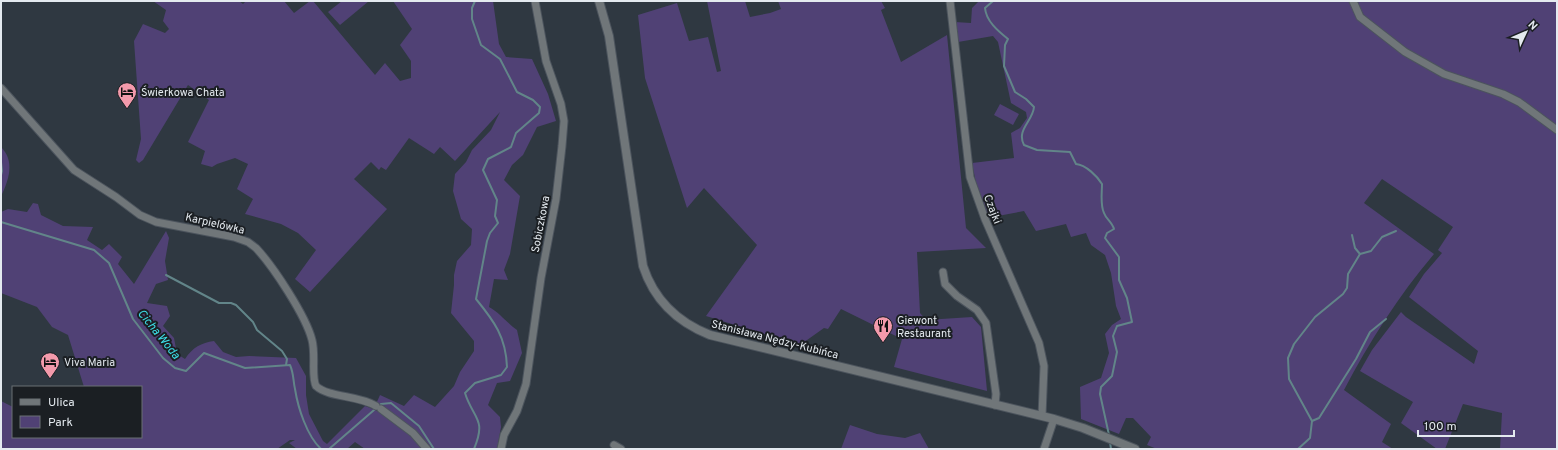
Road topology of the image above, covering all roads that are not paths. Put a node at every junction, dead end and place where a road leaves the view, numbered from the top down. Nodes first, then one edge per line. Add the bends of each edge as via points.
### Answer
1 (535, 1) edge
2 (599, 1) edge
3 (950, 1) edge
4 (1353, 1) edge
5 (1, 88) edge
6 (1557, 130) edge
7 (943, 272) dead end
8 (995, 405) junction
9 (1042, 416) junction
10 (1054, 419) junction
11 (614, 445) dead end
12 (427, 449) edge
13 (501, 449) edge
14 (621, 449) edge
15 (1044, 449) edge
16 (1135, 449) edge

1 - 13 street, Sobiczkowa via 546,61 564,121 556,198 525,389 504,436
2 - 8 street, Stanisława Nędzy-Kubińca via 609,36 643,266 651,286 665,306 680,320 710,335
3 - 9 street, Czajki via 970,177 985,219 1040,347 1044,366
4 - 6 street via 1360,17 1404,52 1444,74 1519,102
5 - 12 street, Karpielówka via 74,170 140,215 156,222 234,237 256,248 297,308 309,332 315,357 313,377 316,386 326,391 365,400 379,407 413,433
7 - 8 street via 945,284 977,310 986,323 996,394
8 - 9 street, Stanisława Nędzy-Kubińca
9 - 10 street, Stanisława Nędzy-Kubińca
10 - 15 street
10 - 16 street, Stanisława Nędzy-Kubińca
11 - 14 street

